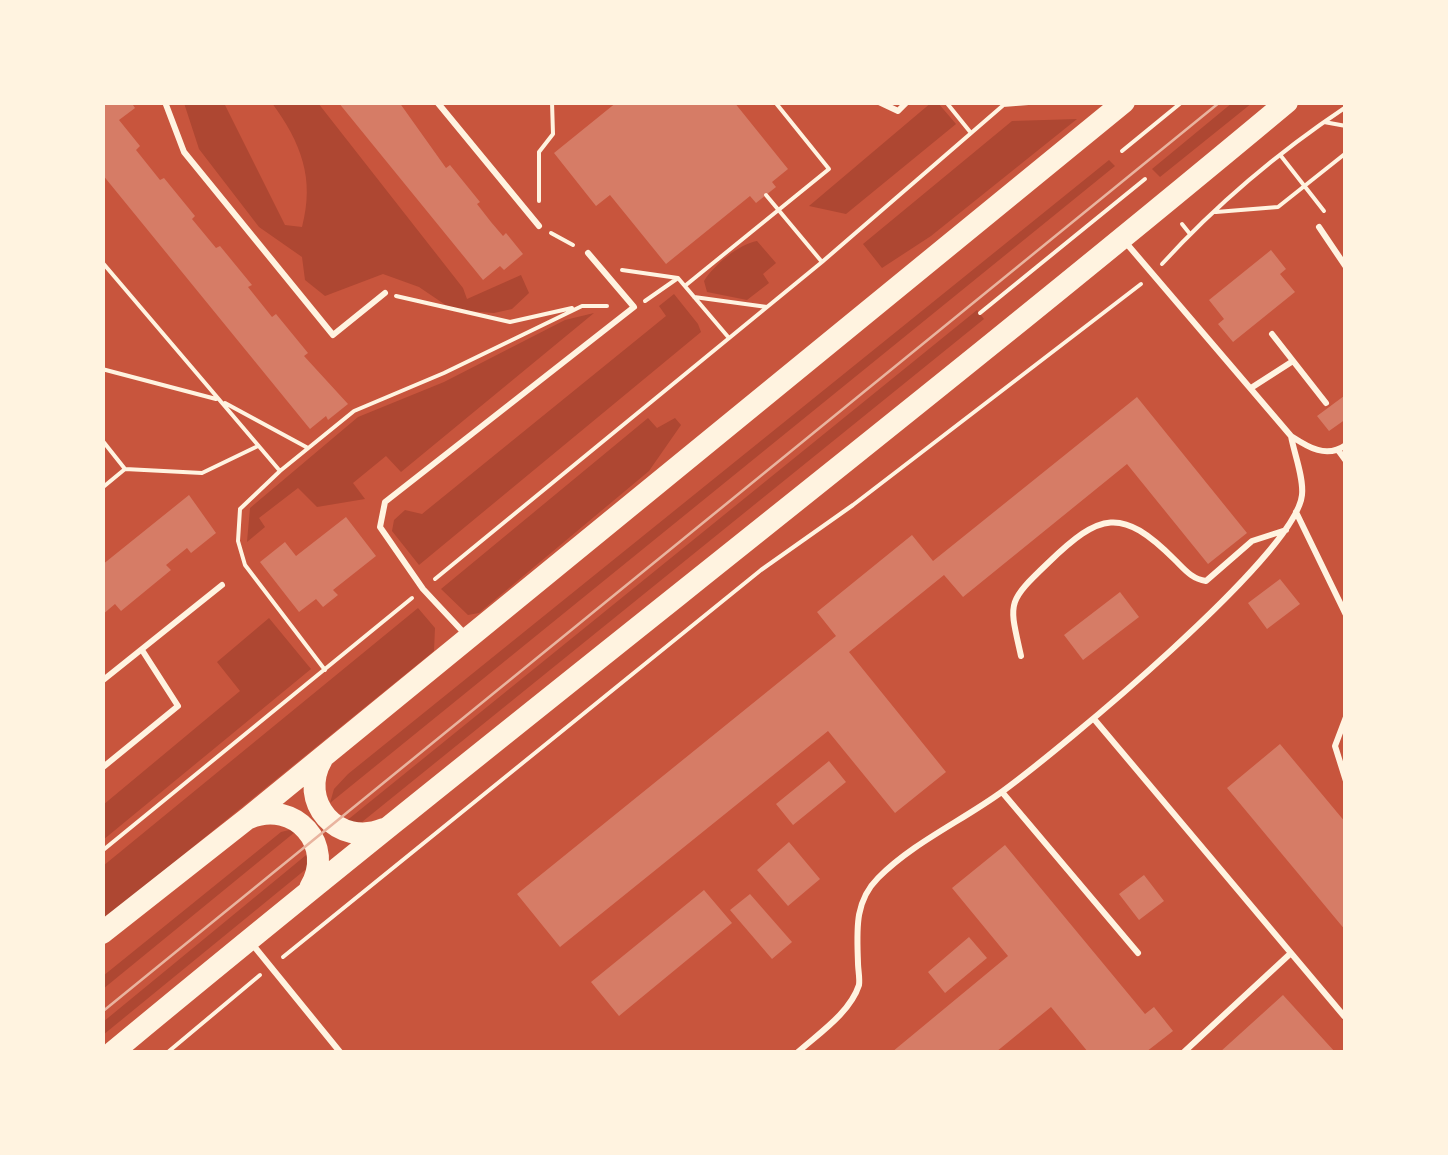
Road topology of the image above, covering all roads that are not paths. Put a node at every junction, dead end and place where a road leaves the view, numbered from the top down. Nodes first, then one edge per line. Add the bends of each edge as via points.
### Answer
1 (165, 102) edge
2 (437, 102) edge
3 (879, 102) edge
4 (907, 102) edge
5 (1124, 102) edge
6 (1287, 102) edge
7 (539, 226) road end
8 (1319, 226) dead end
9 (1123, 239) junction
10 (588, 253) road end
11 (1346, 267) edge
12 (385, 293) road end
13 (1272, 334) dead end
14 (1293, 361) junction
15 (1251, 388) junction
16 (1326, 403) dead end
17 (1290, 436) junction
18 (1342, 447) edge
19 (1346, 461) edge
20 (1296, 511) junction
21 (1288, 529) junction
22 (222, 585) dead end
23 (1346, 615) edge
24 (468, 637) junction
25 (142, 650) junction
26 (1021, 656) dead end
27 (102, 682) edge
28 (1346, 717) edge
29 (1094, 719) junction
30 (327, 752) junction
31 (102, 768) edge
32 (1346, 780) edge
33 (1002, 792) junction
34 (248, 818) junction
35 (389, 826) junction
36 (305, 894) junction
37 (102, 932) edge
38 (249, 940) junction
39 (1138, 953) dead end
40 (1291, 953) junction
41 (1344, 1016) edge
42 (113, 1052) edge
43 (340, 1052) edge
44 (798, 1052) edge
45 (1184, 1052) edge

1 - 12 lane via 184,152 333,335
2 - 7 lane
3 - 4 lane via 898,111
5 - 24 main road
6 - 9 main road
8 - 11 lane
9 - 15 lane
9 - 35 main road
10 - 24 lane via 634,307 385,502 380,527 423,589
13 - 14 lane
14 - 15 lane
14 - 16 lane
15 - 17 lane
17 - 18 lane via 1316,452
17 - 20 lane via 1302,495
18 - 19 lane
20 - 21 lane
20 - 23 lane
21 - 26 lane via 1252,541 1206,581 1195,580 1130,524 1105,521 1076,536 1022,588 1011,610
21 - 29 lane
22 - 25 lane
24 - 30 main road
25 - 27 lane
25 - 31 lane via 178,706
28 - 32 lane via 1335,746
29 - 33 lane
29 - 40 lane
30 - 34 main road
30 - 35 main road via 313,786 328,820 357,834
33 - 39 lane
33 - 44 lane via 876,880 857,913 859,985 842,1012
34 - 36 main road via 282,813 312,834 320,858
34 - 37 main road
35 - 36 main road
36 - 38 main road
38 - 42 main road
38 - 43 lane
40 - 41 lane
40 - 45 lane

